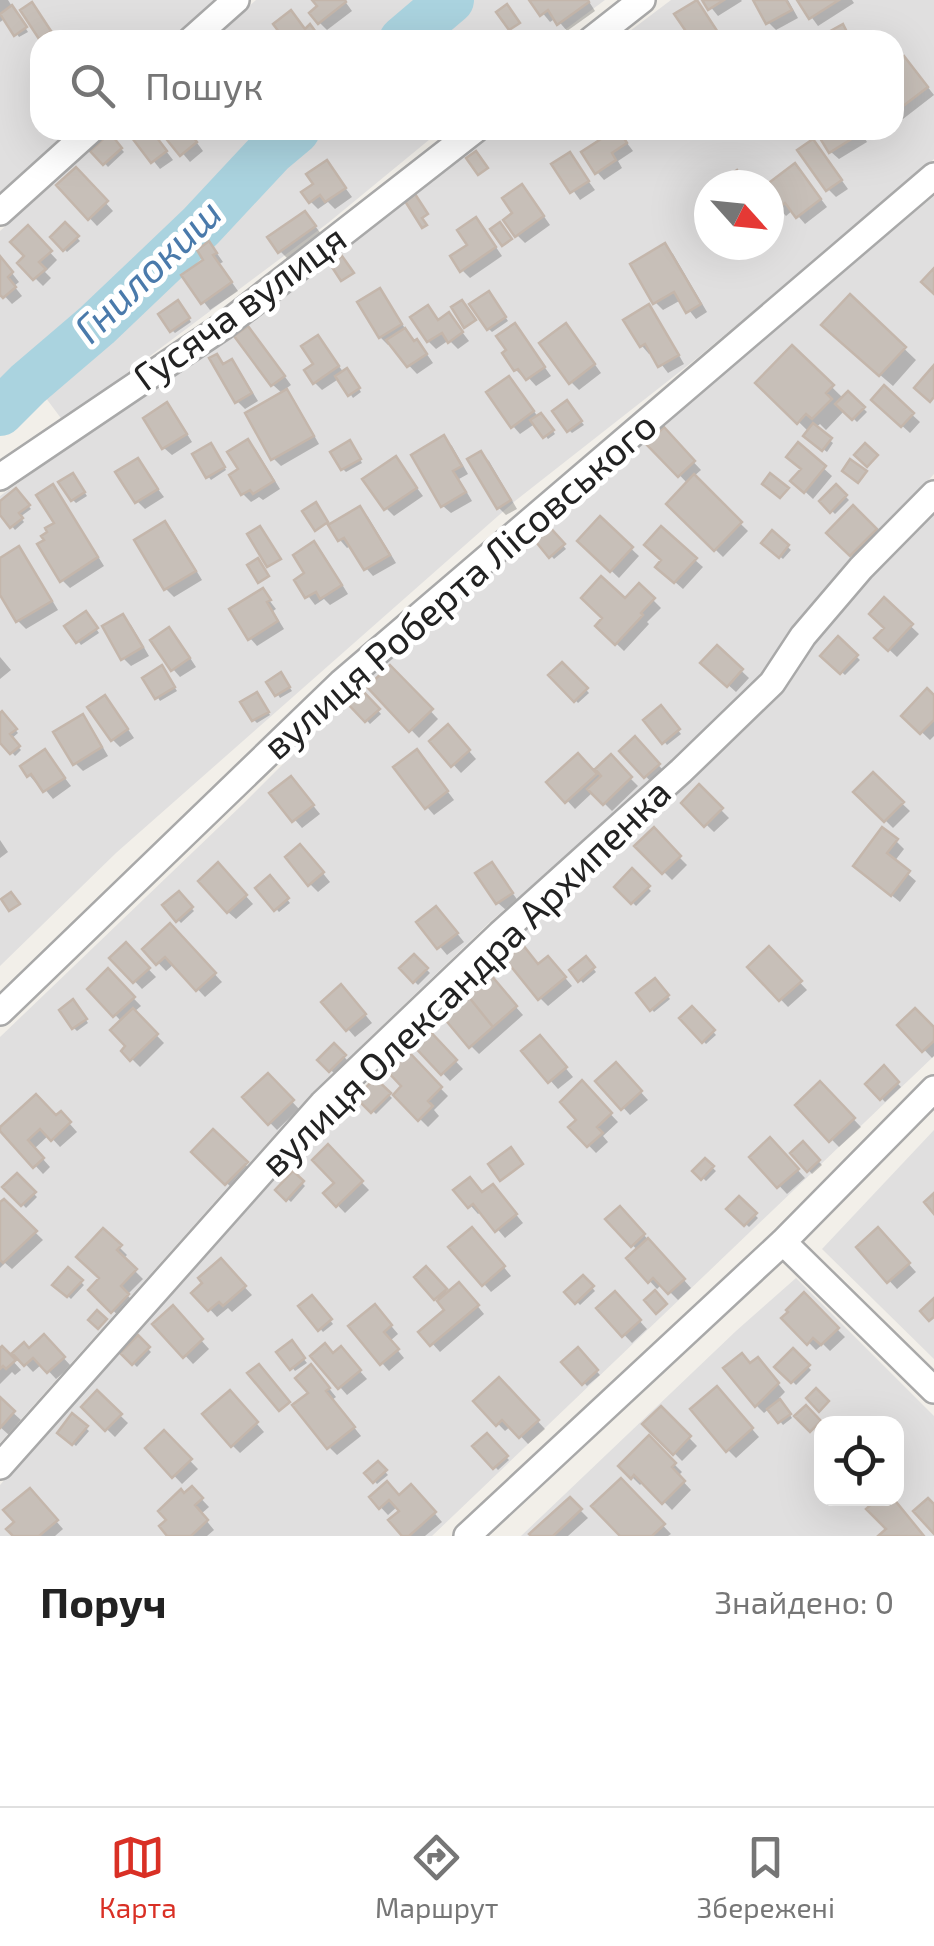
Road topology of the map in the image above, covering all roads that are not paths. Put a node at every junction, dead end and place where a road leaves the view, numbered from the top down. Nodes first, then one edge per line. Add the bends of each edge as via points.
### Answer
1 (236, 0) edge
2 (642, 0) edge
3 (202, 30) edge
4 (603, 30) edge
5 (80, 140) edge
6 (462, 140) edge
7 (934, 176) edge
8 (0, 212) edge
9 (0, 477) edge
10 (934, 494) edge
11 (0, 1012) edge
12 (934, 1089) edge
13 (783, 1242) junction
14 (934, 1390) edge
15 (0, 1466) edge
16 (467, 1536) edge

1 - 3 street
2 - 4 street
5 - 8 street
6 - 9 street, Гусяча вулиця via 225,324
7 - 11 street, вулиця Роберта Лісовського via 341,683
10 - 15 street, вулиця Олександра Архипенка via 802,636 772,682 323,1103
12 - 13 street
13 - 14 street
13 - 16 street

